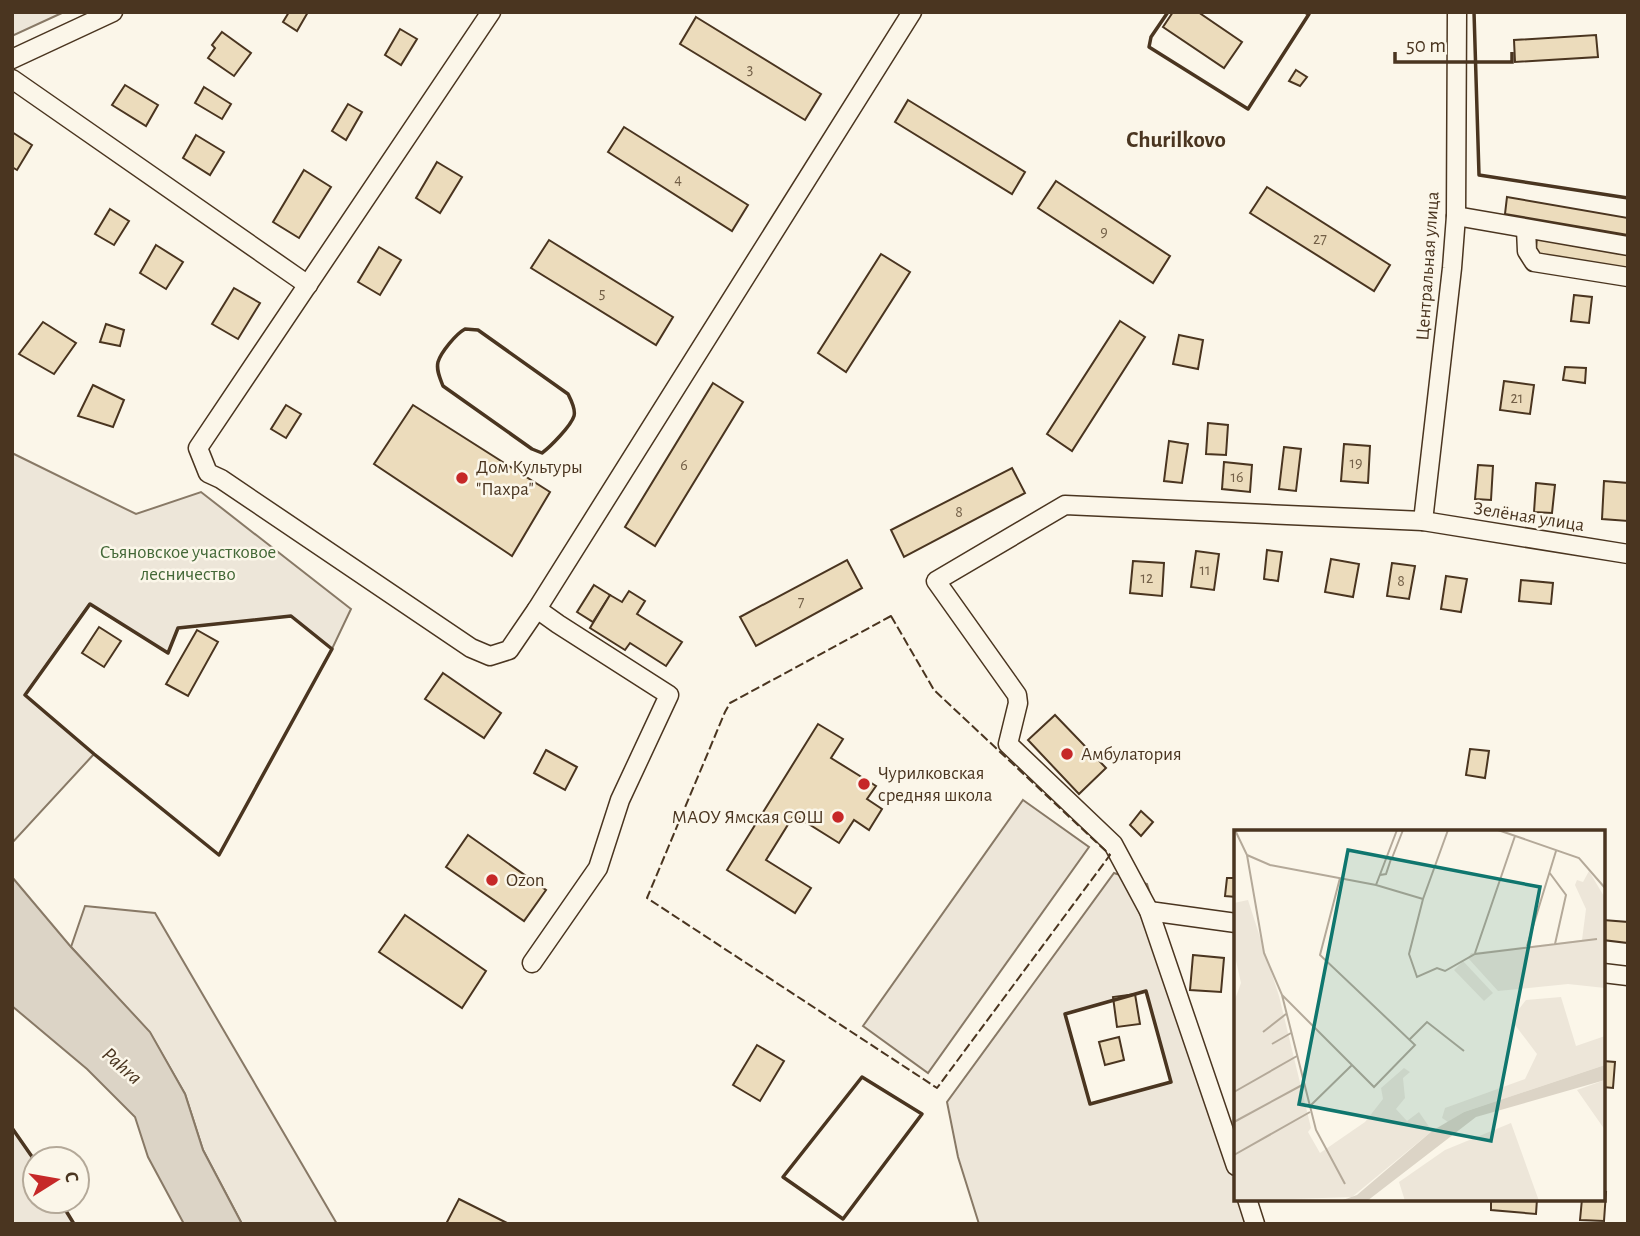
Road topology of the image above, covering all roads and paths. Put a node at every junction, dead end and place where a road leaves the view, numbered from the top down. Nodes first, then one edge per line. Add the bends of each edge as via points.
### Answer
1 (113, 12) edge
2 (491, 12) edge
3 (912, 12) edge
4 (1457, 12) edge
5 (12, 59) edge
6 (12, 79) edge
7 (1455, 216) junction
8 (1526, 229) junction
9 (1628, 246) edge
10 (1628, 277) edge
11 (308, 285) junction
12 (1423, 521) junction
13 (1628, 554) edge
14 (537, 609) junction
15 (1149, 911) junction
16 (1234, 923) edge
17 (532, 963) dead end
18 (1605, 973) edge
19 (1628, 976) edge
20 (1234, 1160) edge
21 (1248, 1201) edge
22 (1255, 1224) edge

1 - 5 street
2 - 11 street
3 - 14 street
4 - 7 street, Центральная улица
6 - 11 street
7 - 8 street
7 - 12 street, Центральная улица
8 - 9 street
8 - 10 street via 1527,251 1534,262
11 - 14 street via 198,448 208,473 471,648 491,656 509,650
12 - 13 street, Зелёная улица
12 - 15 street, Зелёная улица via 1065,505 936,581 1017,695 1008,744 1113,844
14 - 17 street via 669,695 620,800 598,867
15 - 16 street
15 - 20 street
18 - 19 street
21 - 22 street

